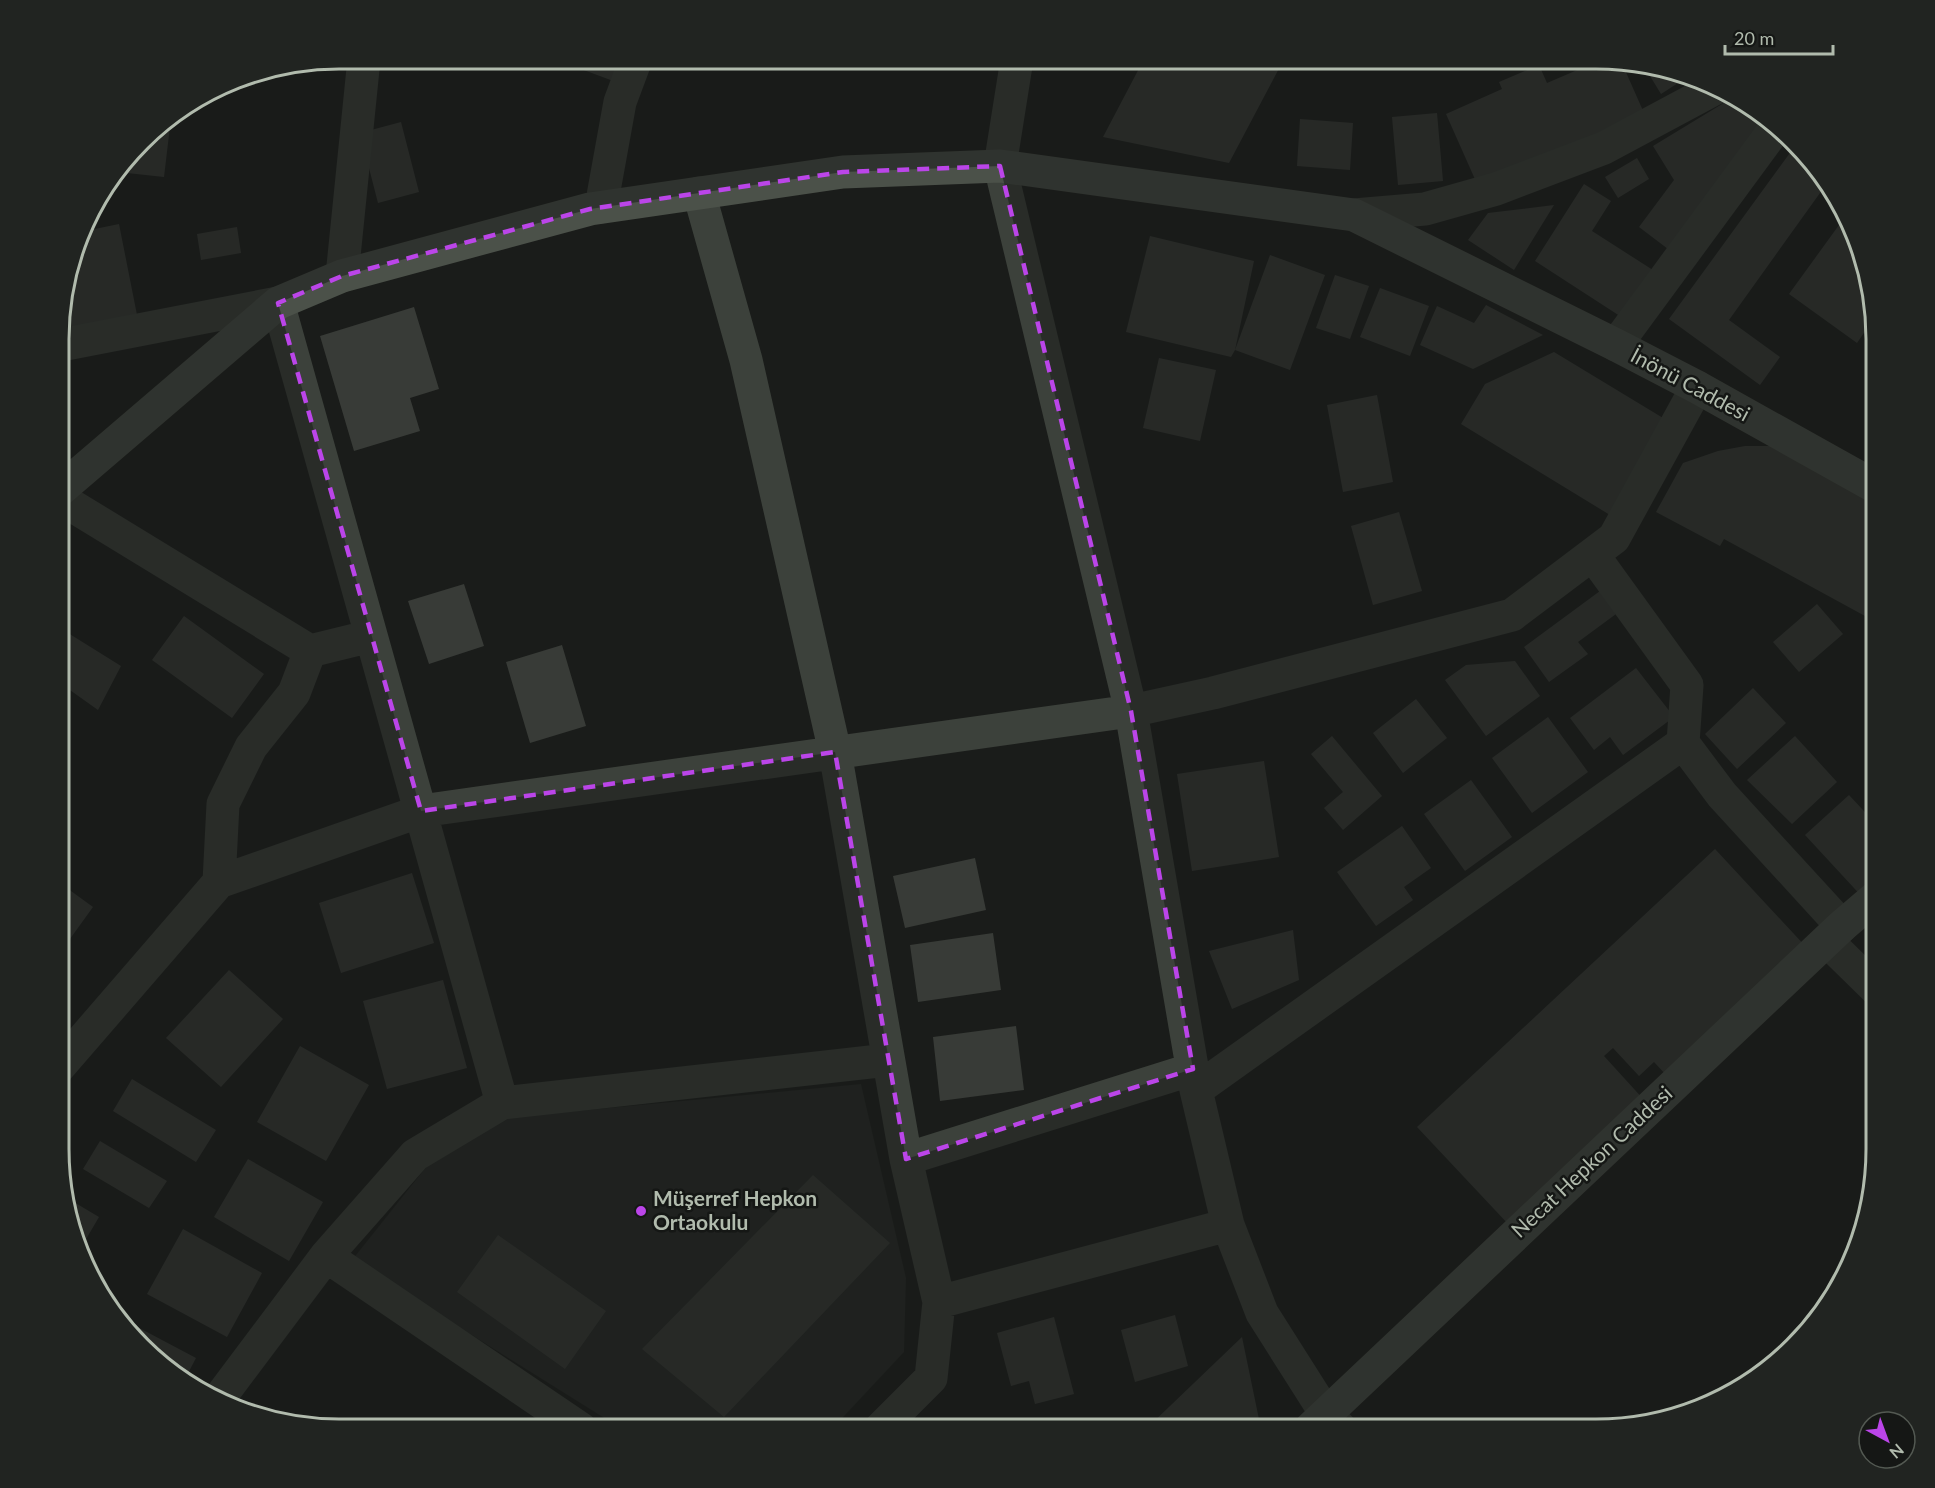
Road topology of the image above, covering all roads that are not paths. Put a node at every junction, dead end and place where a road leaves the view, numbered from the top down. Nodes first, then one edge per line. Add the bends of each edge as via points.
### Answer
1 (363, 69) edge
2 (632, 69) edge
3 (1015, 69) edge
4 (1706, 93) edge
5 (1771, 134) edge
6 (1000, 166) junction
7 (699, 193) junction
8 (601, 207) junction
9 (1354, 215) junction
10 (342, 276) junction
11 (278, 303) junction
12 (69, 343) edge
13 (1616, 345) junction
14 (1697, 387) junction
15 (1866, 481) edge
16 (69, 482) edge
17 (69, 504) edge
18 (1593, 555) junction
19 (371, 636) junction
20 (310, 651) junction
21 (1131, 711) junction
22 (1683, 743) junction
23 (835, 752) junction
24 (421, 811) junction
25 (219, 882) junction
26 (1866, 906) edge
27 (1834, 934) junction
28 (1866, 976) edge
29 (69, 1055) edge
30 (888, 1060) junction
31 (1194, 1080) junction
32 (502, 1102) junction
33 (906, 1159) junction
34 (1228, 1225) junction
35 (326, 1256) junction
36 (939, 1302) junction
37 (224, 1393) edge
38 (566, 1419) edge
39 (890, 1419) edge
40 (1323, 1419) edge
41 (1331, 1419) edge

1 - 10 street
2 - 8 street via 620,102
3 - 6 street
4 - 9 street via 1604,148 1496,189 1425,209
5 - 13 street, İnönü Caddesi
6 - 7 street via 843,172
6 - 9 street
6 - 21 street
7 - 8 street
7 - 23 street via 746,360
8 - 10 street
9 - 13 street
10 - 11 street
11 - 12 street
11 - 16 street
11 - 19 street
13 - 14 street, İnönü Caddesi
14 - 15 street, İnönü Caddesi
14 - 18 street via 1614,538
17 - 20 street
18 - 21 street via 1512,615
18 - 22 street via 1686,685
19 - 20 street
19 - 24 street
20 - 25 street via 294,693 251,747 223,804
21 - 23 street
21 - 31 street
22 - 27 street
22 - 31 street
23 - 24 street
23 - 30 street
24 - 25 street
24 - 32 street
25 - 29 street
26 - 27 street, Necat Hepkon Caddesi
27 - 28 street
27 - 41 street, Necat Hepkon Caddesi
30 - 32 street
30 - 33 street
31 - 33 street
31 - 34 street
32 - 35 street via 415,1155
33 - 36 street
34 - 36 street
34 - 40 street via 1262,1313
35 - 37 street
35 - 38 street
36 - 39 street via 931,1378

